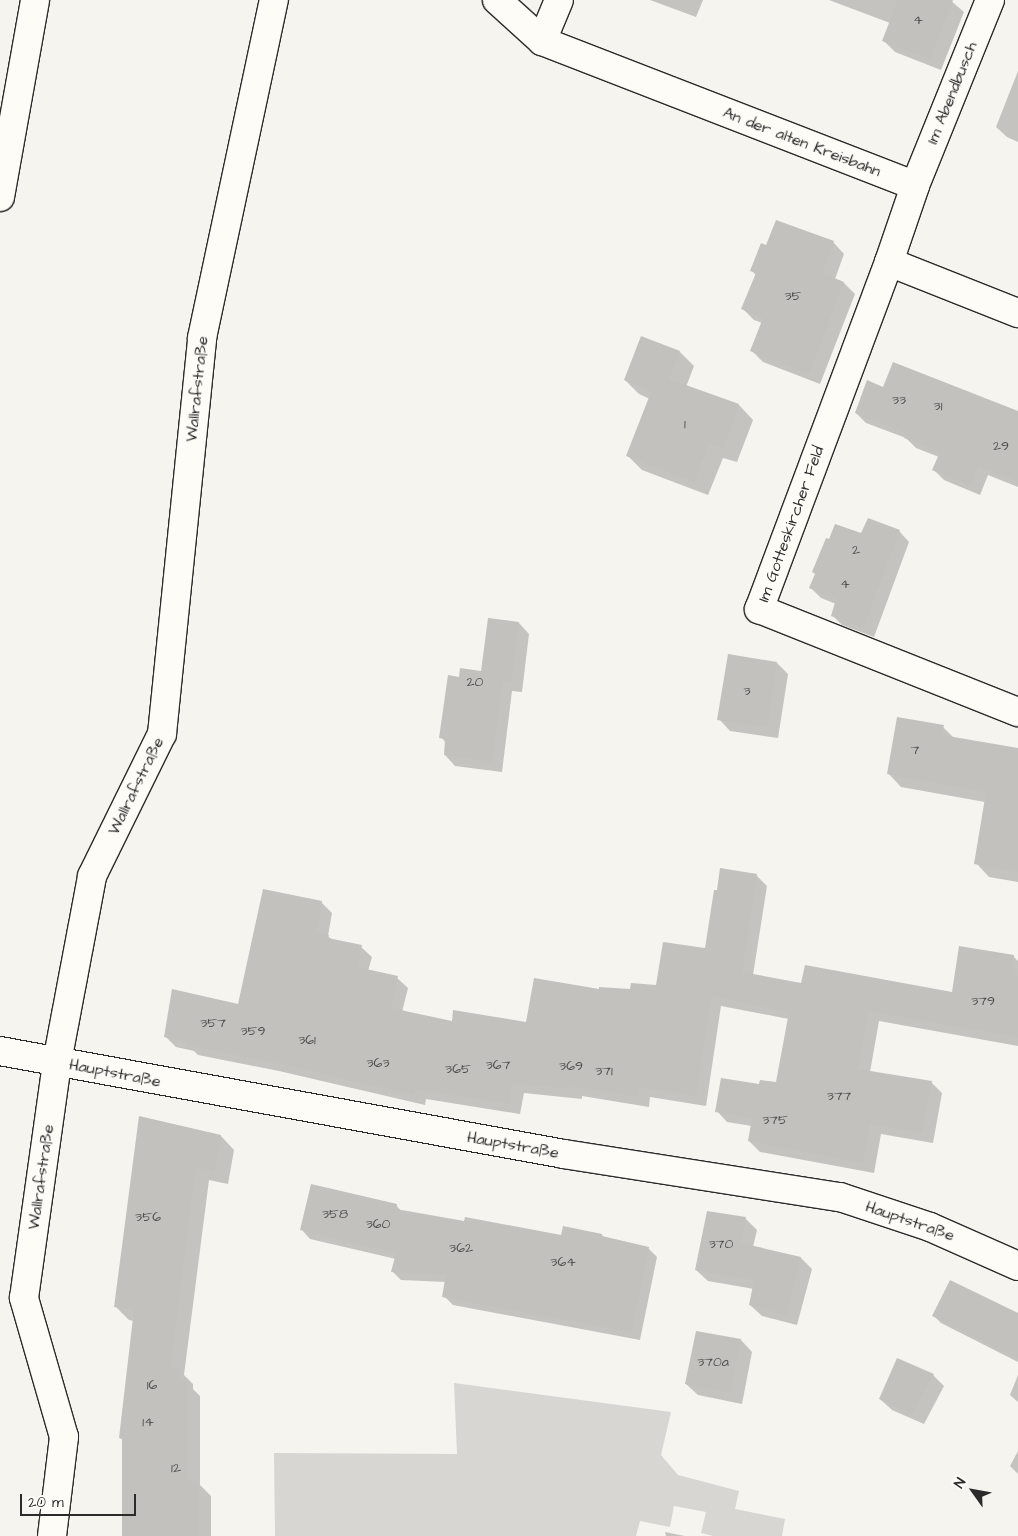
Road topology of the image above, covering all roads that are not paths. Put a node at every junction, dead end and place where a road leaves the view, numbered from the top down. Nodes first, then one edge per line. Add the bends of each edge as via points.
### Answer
1 (35, 0) edge
2 (274, 0) edge
3 (497, 0) edge
4 (558, 0) edge
5 (990, 0) edge
6 (542, 41) junction
7 (915, 186) junction
8 (0, 197) edge
9 (889, 262) junction
10 (1018, 313) edge
11 (1018, 712) edge
12 (0, 1051) edge
13 (56, 1062) junction
14 (1018, 1266) edge
15 (52, 1536) edge

1 - 8 main road
2 - 13 main road, Wallrafstraße via 202,338 162,734 92,876
3 - 6 main road, An der alten Kreisbahn
4 - 6 main road
5 - 7 main road, Im Abendbusch
6 - 7 main road, An der alten Kreisbahn
7 - 9 main road
9 - 10 main road
9 - 11 main road, Im Gotteskircher Feld via 759,609
12 - 13 main road, Hauptstraße
13 - 14 main road, Hauptstraße via 564,1154 840,1197 930,1227
13 - 15 main road, Wallrafstraße via 24,1298 64,1438

